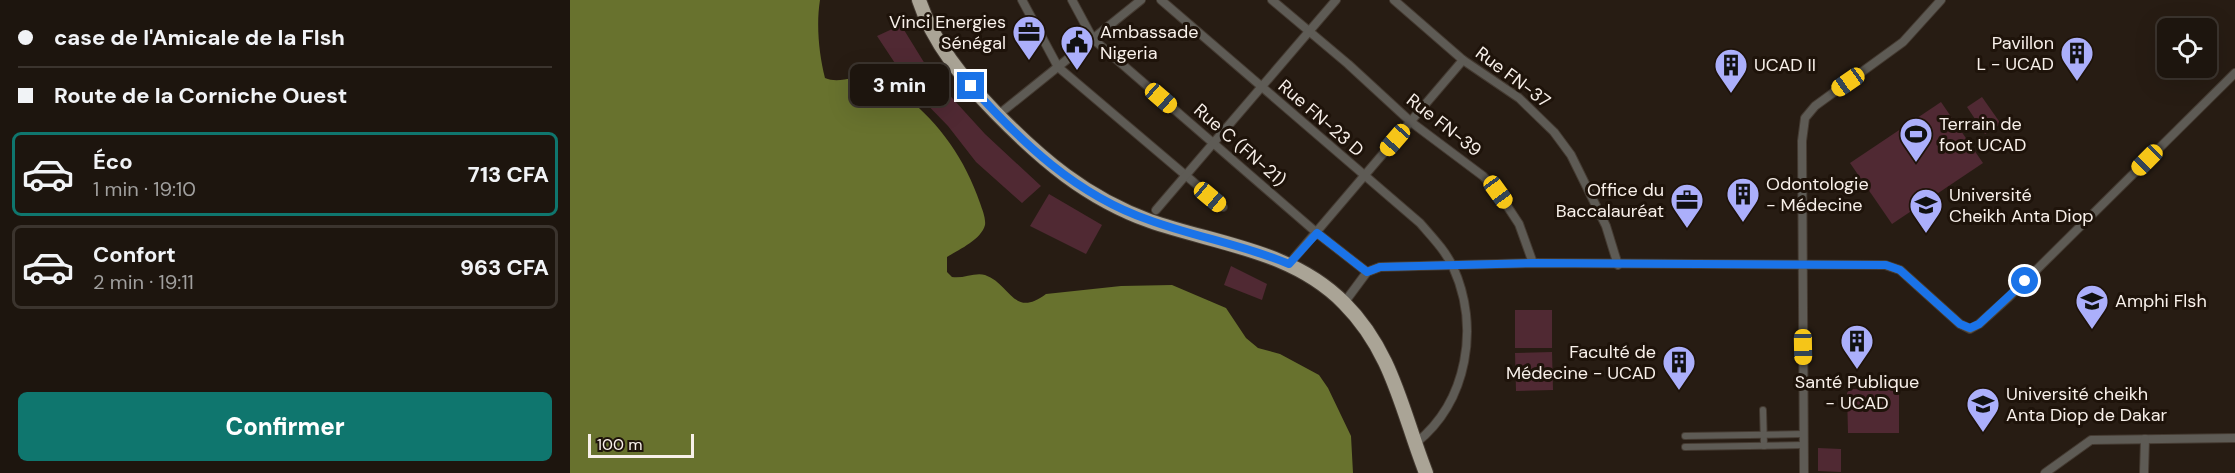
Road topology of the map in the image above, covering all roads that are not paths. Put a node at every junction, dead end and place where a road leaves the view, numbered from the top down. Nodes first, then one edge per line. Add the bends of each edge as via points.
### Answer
1 (911, 0) edge
2 (919, 0) edge
3 (1022, 0) edge
4 (1072, 0) edge
5 (1141, 0) edge
6 (1161, 0) edge
7 (1272, 0) edge
8 (1336, 0) edge
9 (1394, 0) edge
10 (1941, 0) edge
11 (1309, 32) junction
12 (1093, 39) junction
13 (1463, 60) junction
14 (1058, 67) junction
15 (2235, 73) edge
16 (1261, 87) junction
17 (998, 115) junction
18 (1411, 122) junction
19 (1213, 143) junction
20 (1185, 176) junction
21 (1364, 176) junction
22 (1223, 207) dead end
23 (1156, 210) dead end
24 (1317, 233) junction
25 (1533, 263) junction
26 (1289, 264) junction
27 (1618, 265) junction
28 (1802, 266) junction
29 (1453, 267) junction
30 (1367, 272) junction
31 (1344, 303) junction
32 (1763, 410) dead end
33 (1804, 434) junction
34 (1685, 436) dead end
35 (1711, 436) junction
36 (1743, 436) junction
37 (1764, 436) junction
38 (2235, 438) edge
39 (2145, 439) junction
40 (1416, 443) junction
41 (1804, 445) junction
42 (1744, 446) junction
43 (1764, 446) junction
44 (1685, 447) dead end
45 (1711, 447) junction
46 (1417, 473) edge
47 (1426, 473) edge
48 (1804, 473) edge
49 (2046, 473) edge
50 (2144, 473) edge

1 - 46 highway via 932,45 956,81 1051,177 1128,221 1274,266 1333,304 1357,330 1383,372
2 - 17 highway via 954,65
3 - 14 street
4 - 12 street, Rue C (FN-21)
5 - 12 street
6 - 16 street, Rue FN-23 D
7 - 11 street, Rue FN-39
8 - 11 street
9 - 13 street, Rue FN-37
10 - 28 street via 1902,42 1815,106 1805,118
11 - 16 street
11 - 18 street, Rue FN-39
12 - 14 street
12 - 19 street, Rue C (FN-21)
13 - 18 street
13 - 27 street, Rue FN-37 via 1519,98 1554,132 1571,155 1602,218
14 - 17 street
14 - 20 street
15 - 28 street via 1974,327 1963,327 1892,266
16 - 19 street
16 - 21 street, Rue FN-23 D
17 - 26 highway via 1046,162 1111,204 1150,221
18 - 21 street
18 - 25 street, Rue FN-39 via 1483,176 1498,192 1519,224
19 - 20 street
19 - 24 street, Rue C (FN-21)
20 - 22 street
20 - 23 street
21 - 24 street
21 - 29 street, Rue FN-23 D via 1419,223
24 - 26 street
24 - 30 street, Rue C (FN-21)
25 - 27 street
25 - 29 street
26 - 31 highway
27 - 28 street
28 - 33 street
29 - 30 street via 1380,267
29 - 40 street, Rue FN-23 D via 1466,308 1466,355 1449,404 1438,422
30 - 31 street
31 - 40 highway via 1390,368
32 - 37 street
33 - 37 street
33 - 41 street
34 - 35 street
35 - 36 street
35 - 45 street
36 - 37 street
36 - 42 street
37 - 43 street
38 - 39 street
39 - 49 street via 2091,440
39 - 50 street
40 - 47 highway
41 - 43 street
41 - 48 street
42 - 43 street
42 - 45 street
44 - 45 street

